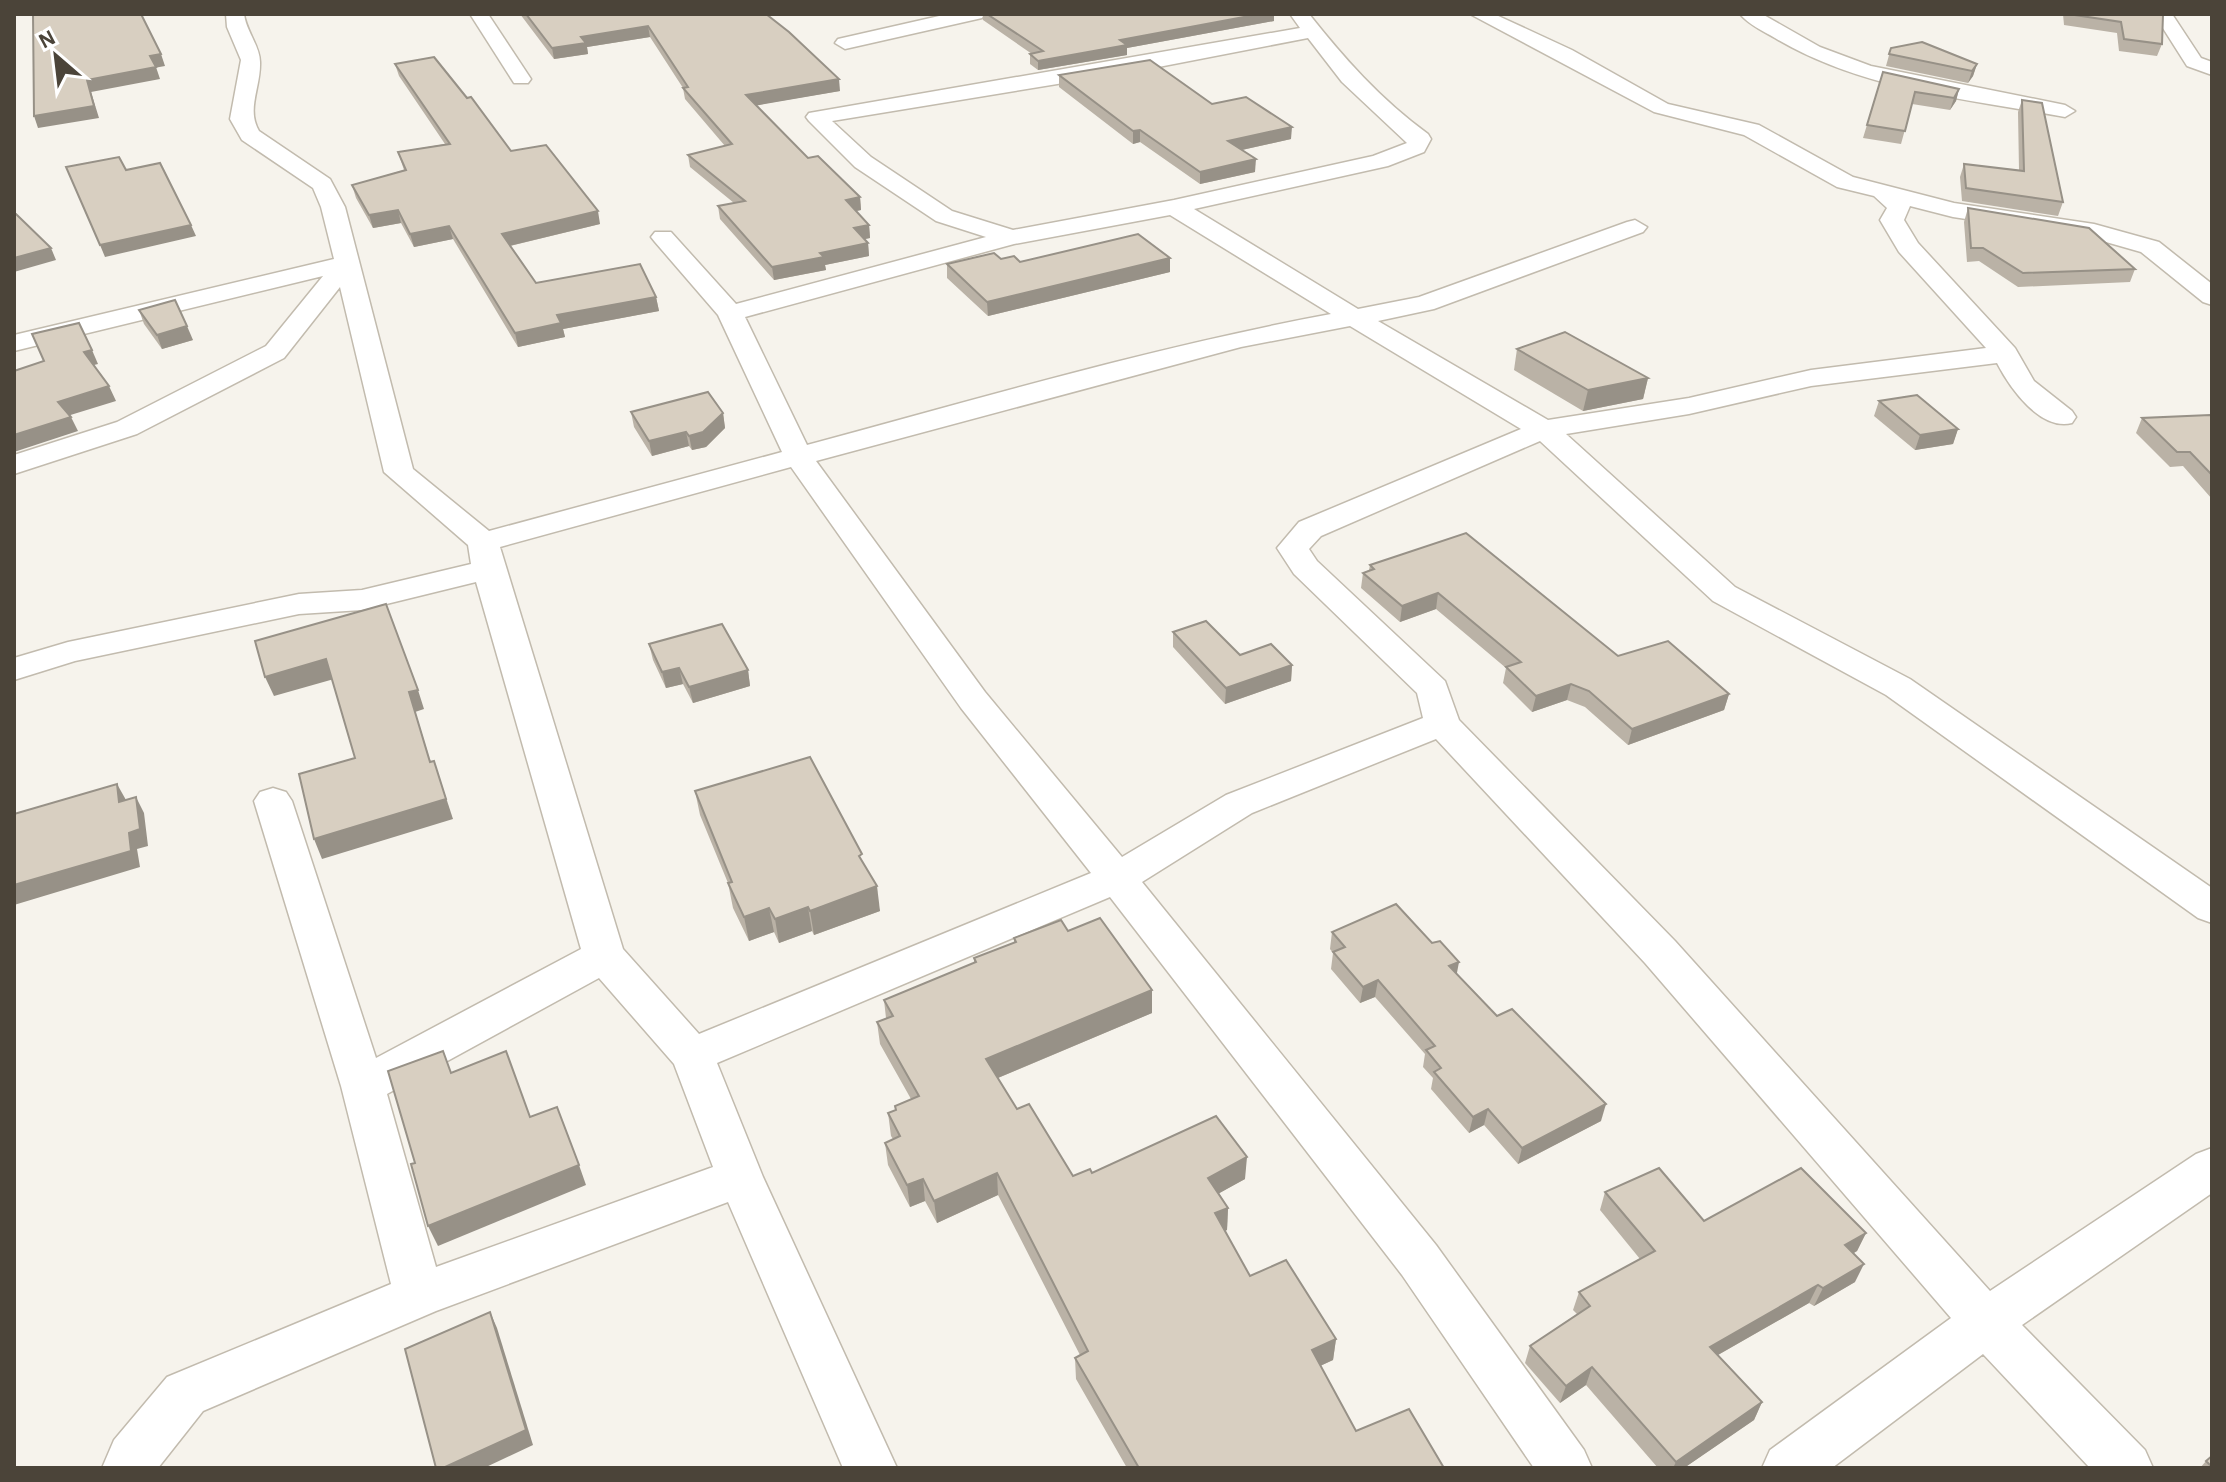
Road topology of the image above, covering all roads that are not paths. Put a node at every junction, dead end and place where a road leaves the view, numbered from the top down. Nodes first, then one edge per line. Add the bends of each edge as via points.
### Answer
1 (235, 14) edge
2 (479, 14) edge
3 (975, 14) edge
4 (1299, 14) edge
5 (1479, 14) edge
6 (1749, 14) edge
7 (2163, 14) edge
8 (1316, 31) junction
9 (845, 43) dead end
10 (2212, 69) edge
11 (521, 79) dead end
12 (2065, 111) dead end
13 (1883, 193) junction
14 (1174, 207) junction
15 (944, 216) junction
16 (1635, 227) dead end
17 (663, 237) dead end
18 (1012, 237) junction
19 (958, 251) junction
20 (346, 263) junction
21 (2212, 297) edge
22 (730, 313) junction
23 (1354, 318) junction
24 (14, 343) edge
25 (2006, 354) junction
26 (2062, 417) dead end
27 (1544, 429) junction
28 (798, 456) junction
29 (14, 465) edge
30 (486, 556) junction
31 (14, 669) edge
32 (1442, 724) junction
33 (273, 801) dead end
34 (1118, 878) junction
35 (2212, 908) edge
36 (604, 956) junction
37 (692, 1055) junction
38 (363, 1086) junction
39 (2212, 1168) edge
40 (740, 1177) junction
41 (419, 1295) junction
42 (1986, 1322) junction
43 (129, 1468) edge
44 (870, 1468) edge
45 (1565, 1468) edge
46 (1789, 1468) edge
47 (2126, 1468) edge

1 - 20 street via 251,60 241,119 250,135 322,184
2 - 11 street
3 - 9 street
4 - 8 street
5 - 13 street via 1661,108 1751,130 1845,182
6 - 12 street via 1790,40 1890,78
7 - 10 street via 2194,62
8 - 14 street via 1349,78 1420,139 1416,147 1380,161
8 - 15 street via 816,117 863,162
13 - 21 street via 1986,216 2094,231 2150,247
13 - 25 street via 1899,207 1892,220 1908,247
14 - 18 street
14 - 23 street
15 - 18 street
15 - 19 street
16 - 23 street via 1463,293
17 - 22 street
18 - 19 street
19 - 22 street
20 - 24 street
20 - 29 street via 275,352 127,428
20 - 30 street via 399,472
22 - 28 street
23 - 27 street
23 - 28 street via 1211,347
25 - 26 street via 2023,386
25 - 27 street via 1811,378 1689,406
27 - 32 street via 1310,529 1293,548 1305,567 1433,689
27 - 35 street via 1724,594 1911,696
28 - 30 street
28 - 34 street via 973,700
30 - 31 street via 362,600 299,604 99,645
30 - 36 street
32 - 34 street via 1239,804
32 - 42 street via 1660,952
33 - 38 street
34 - 37 street
34 - 45 street via 1419,1260
36 - 37 street
36 - 38 street
37 - 40 street
38 - 41 street
39 - 42 street
40 - 41 street
40 - 44 street
41 - 43 street via 185,1394
42 - 46 street
42 - 47 street

